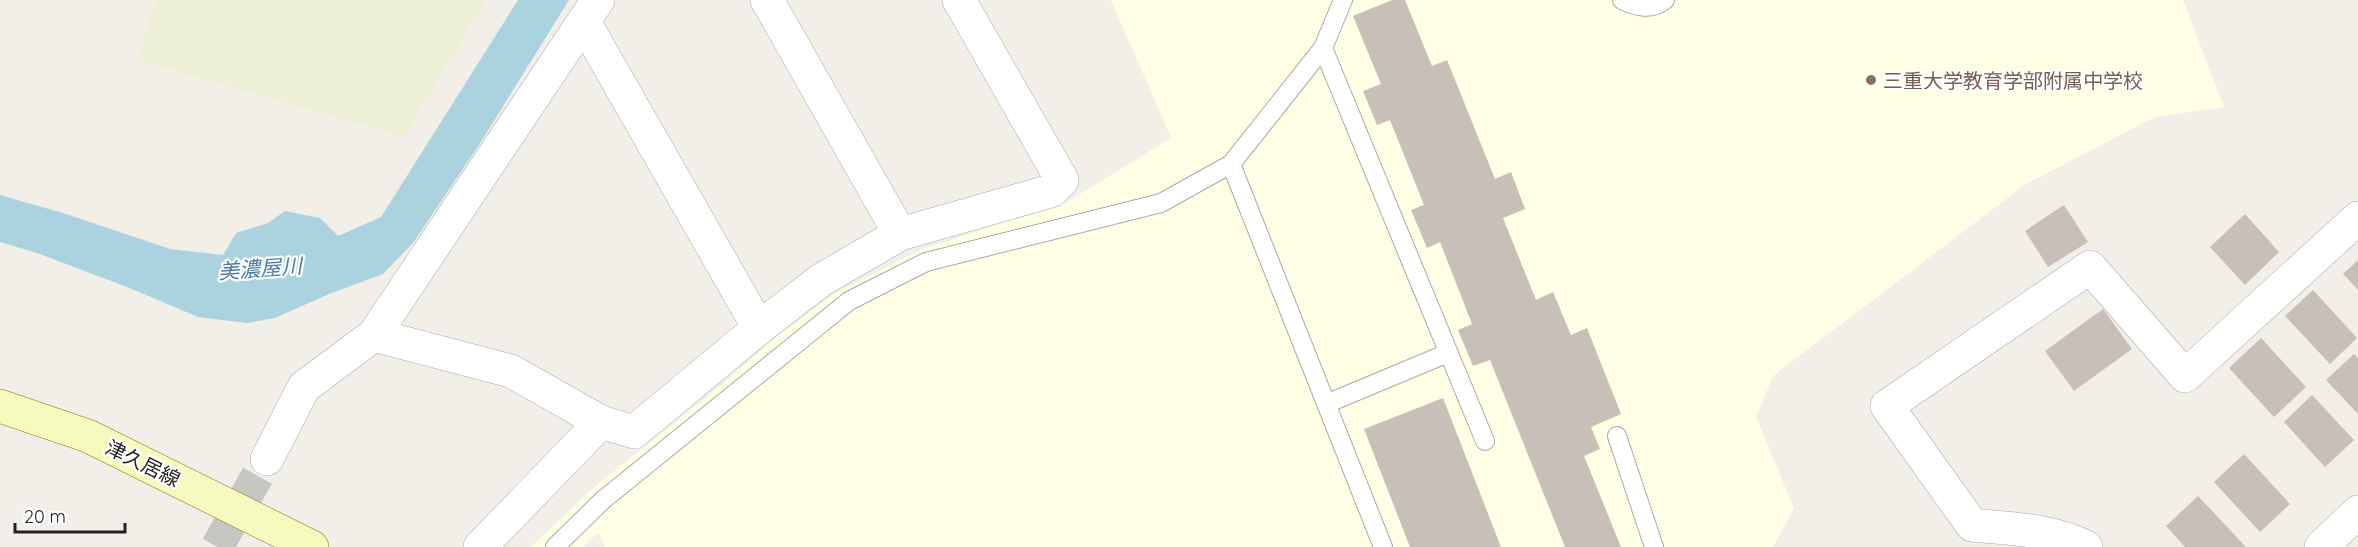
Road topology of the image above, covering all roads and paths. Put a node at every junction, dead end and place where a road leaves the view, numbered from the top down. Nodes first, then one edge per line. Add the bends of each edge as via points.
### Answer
1 (767, 0) edge
2 (959, 0) edge
3 (1343, 0) edge
4 (1622, 0) edge
5 (1665, 0) edge
6 (591, 11) edge
7 (1323, 48) junction
8 (1231, 164) junction
9 (2358, 218) edge
10 (900, 234) junction
11 (759, 328) junction
12 (374, 335) junction
13 (1448, 353) junction
14 (1326, 404) junction
15 (0, 406) edge
16 (602, 422) junction
17 (1617, 435) dead end
18 (1485, 441) dead end
19 (267, 459) tunnel mouth
20 (2358, 512) edge
21 (312, 547) edge
22 (480, 547) edge
23 (555, 547) edge
24 (1383, 547) edge
25 (1654, 547) edge
26 (2085, 547) edge
27 (2320, 547) edge

1 - 10 street
2 - 10 street via 1062,180 1051,191
3 - 7 lane
4 - 5 lane via 1638,8 1658,6
6 - 11 street
6 - 12 street
7 - 8 lane
7 - 13 lane
8 - 14 lane
8 - 23 lane via 1161,203 926,262 849,301 603,500
9 - 26 street via 2185,376 2090,267 1887,406 1972,525 2047,532
10 - 11 street via 821,280
11 - 16 street via 634,432
12 - 16 street via 511,371
12 - 19 street via 304,387
13 - 14 lane
13 - 18 lane
14 - 24 lane
15 - 21 main road, 津久居線 via 88,436
16 - 22 street
17 - 25 lane
20 - 27 street

